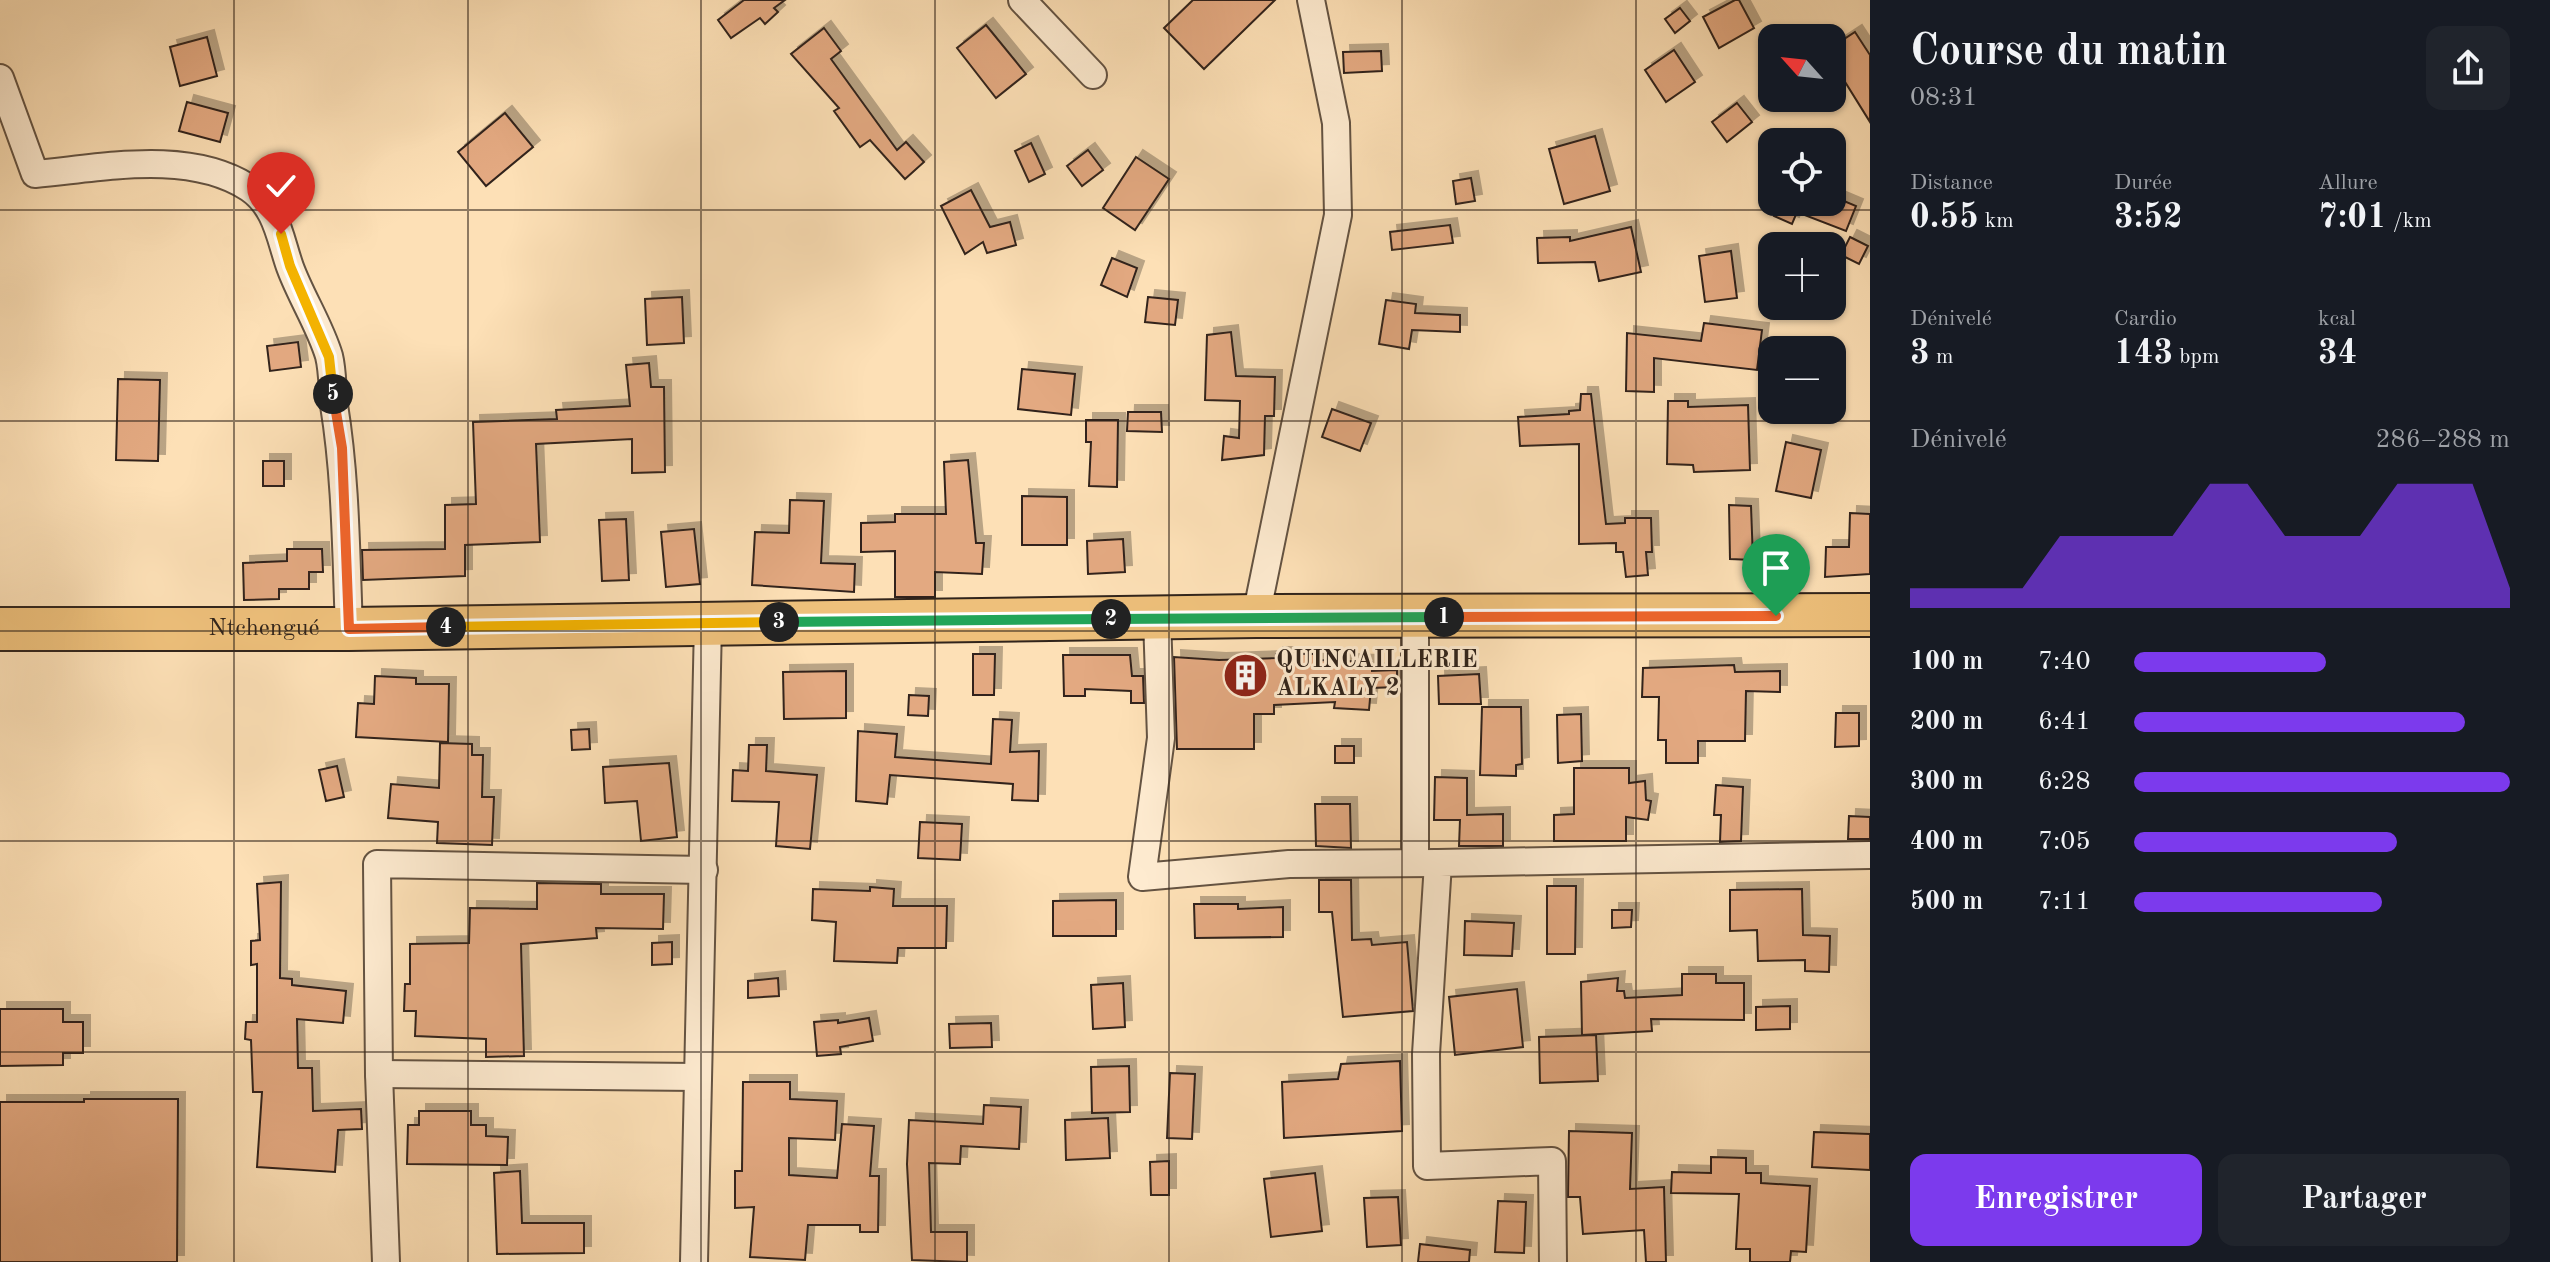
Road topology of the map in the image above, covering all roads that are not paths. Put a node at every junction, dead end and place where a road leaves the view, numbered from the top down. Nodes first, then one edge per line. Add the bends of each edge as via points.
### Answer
1 (1022, 0) edge
2 (1311, 0) edge
3 (1093, 75) dead end
4 (0, 78) edge
5 (1870, 615) edge
6 (1256, 616) junction
7 (1415, 617) junction
8 (1157, 618) junction
9 (708, 623) junction
10 (0, 629) edge
11 (349, 629) junction
12 (1870, 855) edge
13 (1426, 863) junction
14 (704, 870) junction
15 (379, 1074) junction
16 (698, 1077) junction
17 (386, 1262) edge
18 (694, 1262) edge
19 (1553, 1262) edge

1 - 3 street
2 - 6 street via 1336,123 1338,215
4 - 11 street via 35,174 139,164 177,166 219,174 247,187 272,214 329,357 342,448
5 - 7 main road, Ntchengué
6 - 7 main road, Ntchengué
6 - 8 main road, Ntchengué
7 - 13 street
8 - 9 main road, Ntchengué
8 - 13 street via 1161,738 1142,877 1289,864
9 - 11 main road, Ntchengué
9 - 14 street
10 - 11 main road, Ntchengué
12 - 13 street
13 - 19 street via 1427,1166 1552,1161
14 - 15 street via 377,864
14 - 16 street
15 - 16 street
15 - 17 street
16 - 18 street

